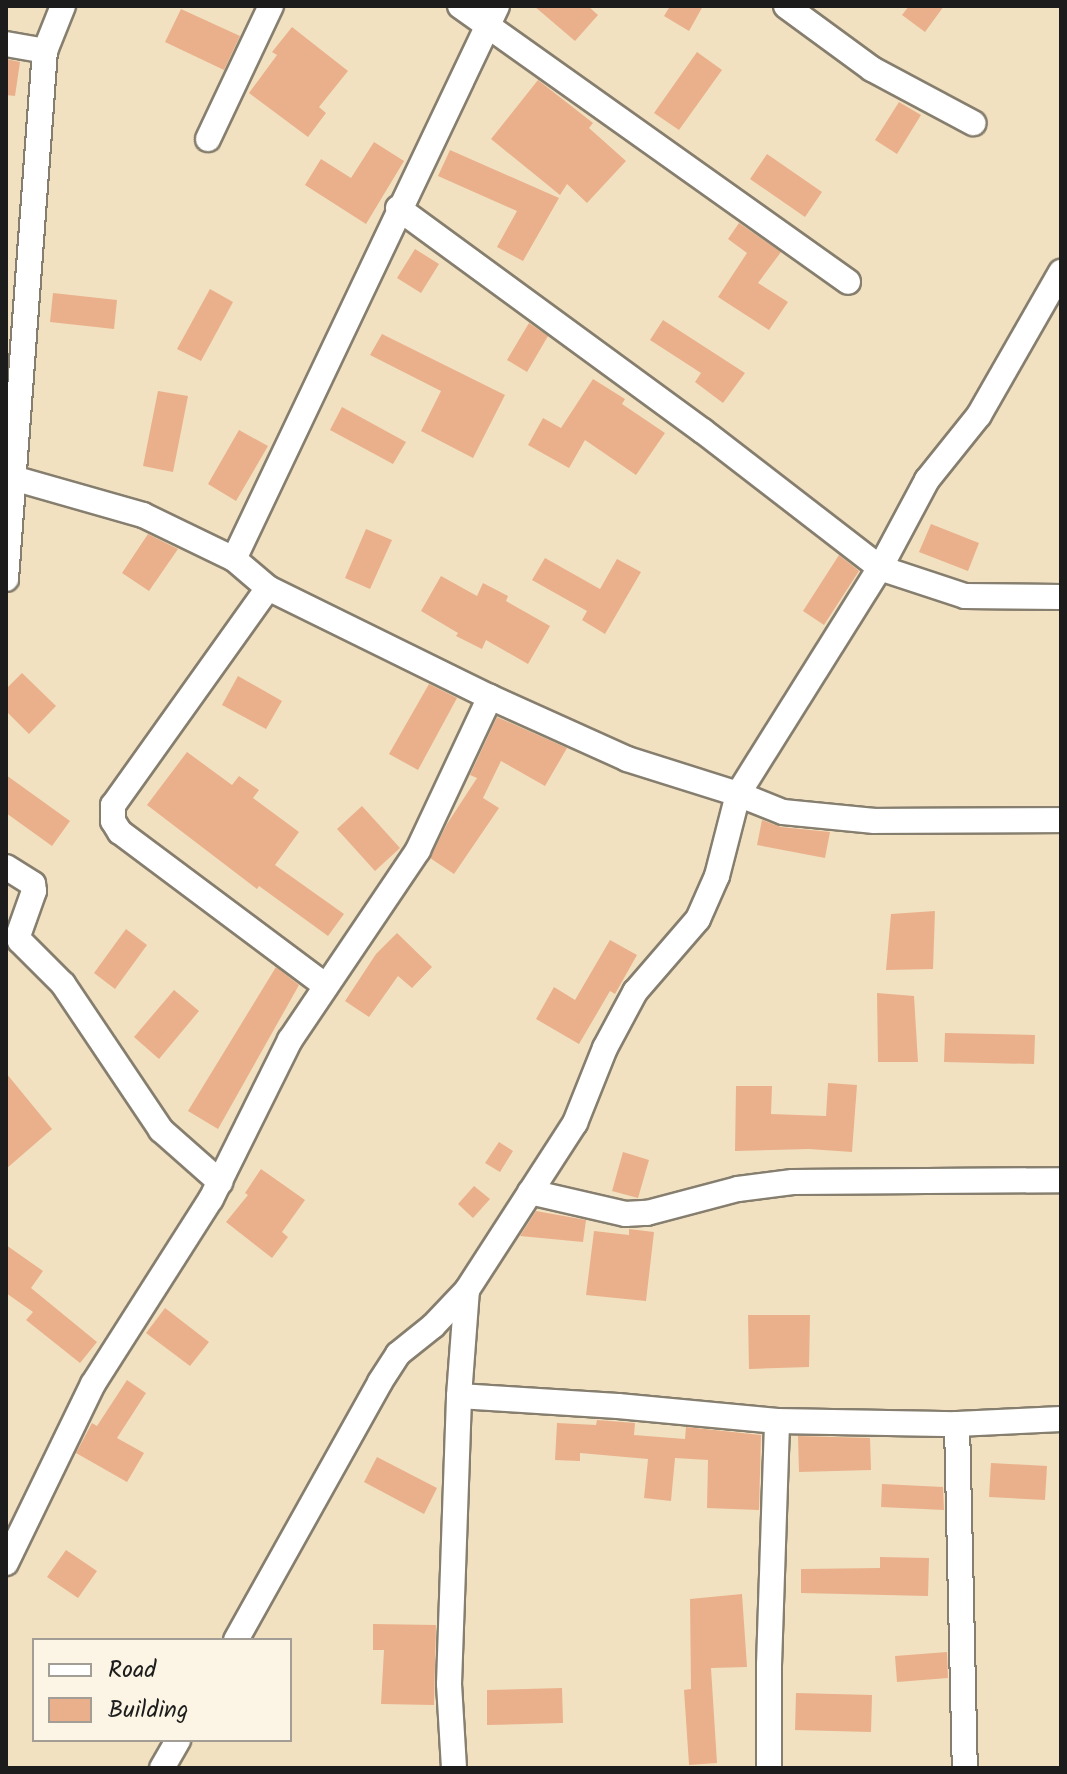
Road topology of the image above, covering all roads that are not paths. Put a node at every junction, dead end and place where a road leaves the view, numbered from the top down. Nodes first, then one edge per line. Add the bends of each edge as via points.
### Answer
1 (63, 6) edge
2 (271, 6) edge
3 (460, 6) edge
4 (786, 6) edge
5 (492, 15) edge
6 (6, 44) edge
7 (45, 51) junction
8 (973, 123) dead end
9 (208, 139) dead end
10 (398, 208) junction
11 (1061, 272) edge
12 (16, 278) edge
13 (848, 282) dead end
14 (11, 477) edge
15 (234, 559) junction
16 (880, 568) junction
17 (6, 579) edge
18 (268, 588) junction
19 (1061, 597) edge
20 (490, 697) junction
21 (738, 794) junction
22 (1061, 820) edge
23 (6, 867) edge
24 (326, 986) junction
25 (1061, 1180) edge
26 (220, 1182) junction
27 (530, 1192) junction
28 (467, 1290) junction
29 (459, 1396) junction
30 (1061, 1419) edge
31 (777, 1421) junction
32 (957, 1424) junction
33 (6, 1563) edge
34 (237, 1638) edge
35 (177, 1742) edge
36 (162, 1768) edge
37 (454, 1768) edge
38 (769, 1768) edge
39 (965, 1768) edge

1 - 7 street
2 - 9 street
3 - 5 street
4 - 8 street via 872,69
5 - 10 street
5 - 13 street
6 - 7 street
7 - 12 street
10 - 15 street
10 - 16 street
11 - 16 street via 979,415 927,480
12 - 14 street
14 - 15 street via 143,515
14 - 17 street
15 - 18 street
16 - 19 street via 965,596
16 - 21 street
18 - 20 street
18 - 24 street via 113,805 113,821 120,832
20 - 21 street via 627,759
20 - 24 street via 418,850
21 - 22 street via 783,812 875,821
21 - 27 street via 717,876 698,919 635,992 575,1123
23 - 26 street via 33,884 20,941 63,984 161,1130
24 - 26 street via 290,1040
25 - 27 street via 793,1182 625,1214
26 - 33 street via 93,1384
27 - 28 street
28 - 29 street
28 - 34 street via 398,1354
29 - 31 street
29 - 37 street via 449,1684
30 - 32 street
31 - 32 street
31 - 38 street
32 - 39 street
35 - 36 street

